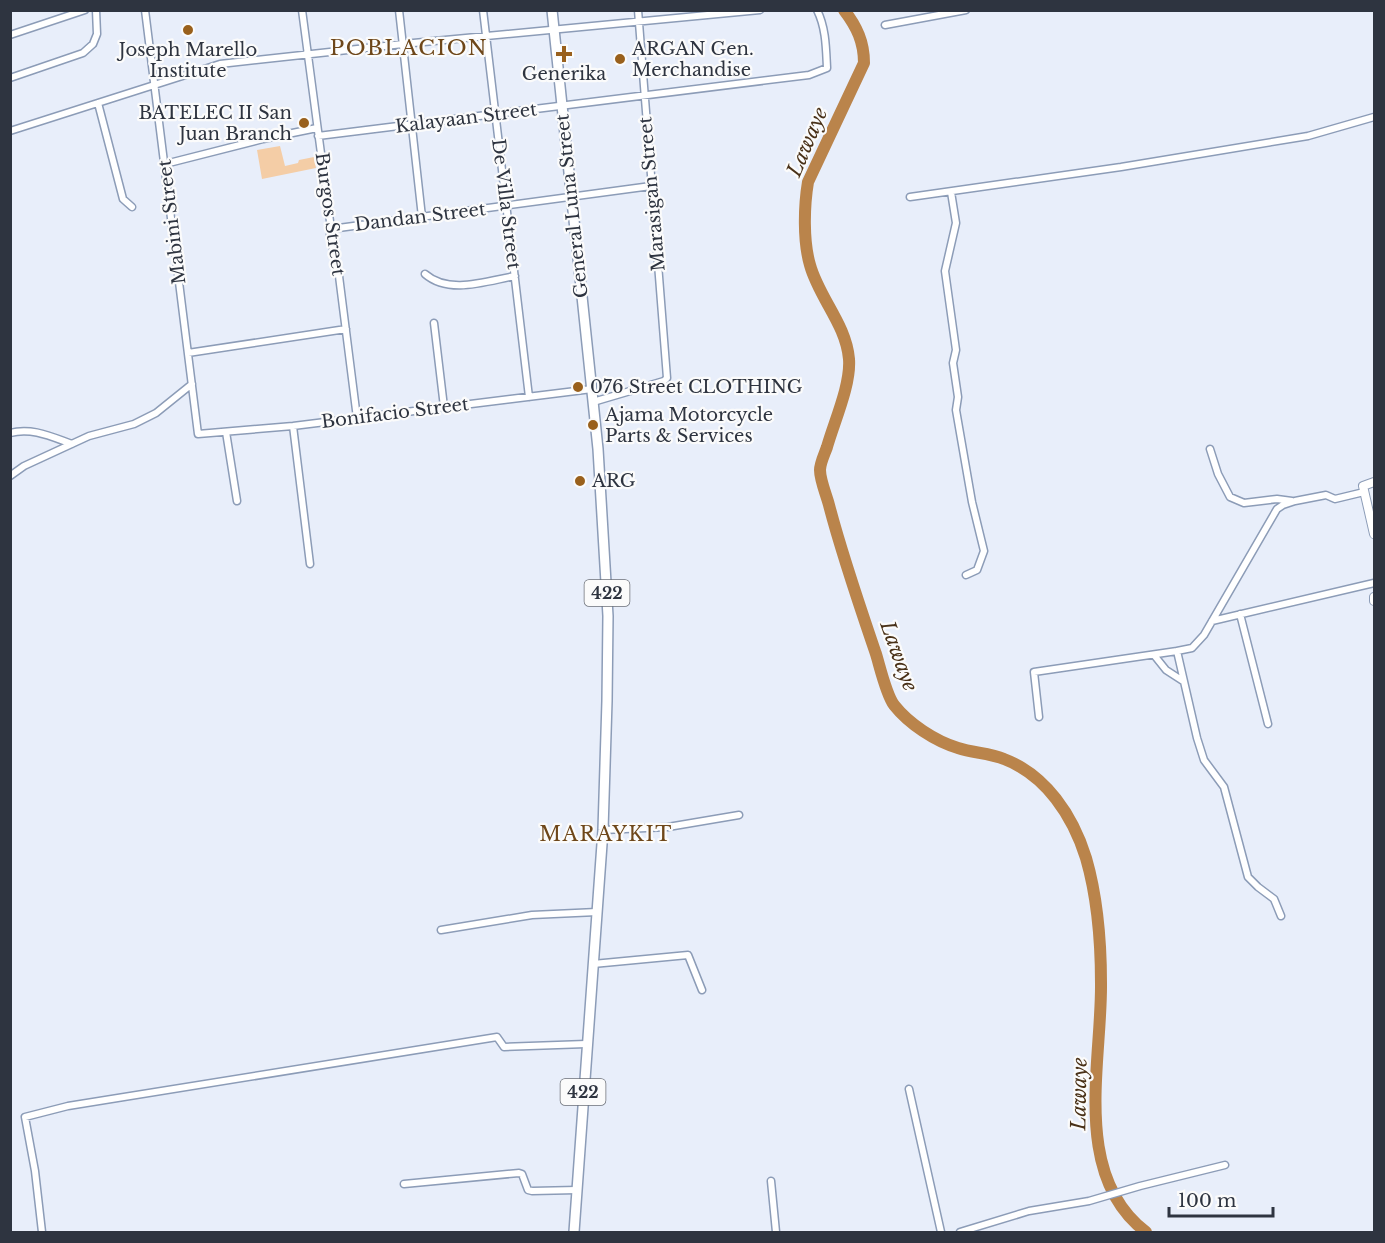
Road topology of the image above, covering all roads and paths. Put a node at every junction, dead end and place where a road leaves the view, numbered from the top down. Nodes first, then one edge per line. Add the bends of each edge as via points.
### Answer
1 (85, 10) edge
2 (96, 10) edge
3 (145, 10) edge
4 (302, 10) edge
5 (399, 10) edge
6 (483, 10) edge
7 (552, 10) edge
8 (638, 10) edge
9 (760, 10) edge
10 (817, 10) edge
11 (916, 10) edge
12 (966, 10) edge
13 (917, 18) junction
14 (639, 22) junction
15 (885, 25) dead end
16 (554, 30) junction
17 (10, 35) edge
18 (486, 36) junction
19 (403, 44) junction
20 (308, 54) junction
21 (10, 78) edge
22 (154, 84) junction
23 (644, 95) junction
24 (98, 103) junction
25 (562, 106) junction
26 (494, 113) junction
27 (1374, 117) edge
28 (412, 124) junction
29 (10, 131) edge
30 (318, 132) junction
31 (165, 164) junction
32 (651, 186) junction
33 (951, 192) junction
34 (572, 196) junction
35 (910, 197) dead end
36 (507, 206) junction
37 (132, 207) dead end
38 (422, 217) junction
39 (331, 229) junction
40 (425, 274) dead end
41 (515, 276) junction
42 (434, 323) dead end
43 (346, 329) junction
44 (188, 353) junction
45 (192, 384) junction
46 (592, 389) junction
47 (529, 397) junction
48 (593, 402) junction
49 (444, 407) junction
50 (357, 418) junction
51 (292, 426) junction
52 (226, 432) junction
53 (10, 433) edge
54 (198, 434) joint
55 (72, 444) junction
56 (1210, 448) dead end
57 (10, 476) edge
58 (1374, 482) edge
59 (1364, 492) junction
60 (237, 501) dead end
61 (1295, 501) junction
62 (1374, 534) edge
63 (310, 564) dead end
64 (966, 575) dead end
65 (1374, 583) edge
66 (1240, 614) junction
67 (1212, 621) junction
68 (1177, 651) junction
69 (1154, 655) junction
70 (1183, 681) junction
71 (1039, 717) dead end
72 (1268, 724) dead end
73 (739, 815) dead end
74 (603, 830) junction
75 (597, 912) junction
76 (1281, 916) dead end
77 (441, 930) dead end
78 (593, 964) junction
79 (702, 990) dead end
80 (586, 1044) junction
81 (909, 1089) dead end
82 (1225, 1165) dead end
83 (771, 1181) dead end
84 (404, 1184) dead end
85 (577, 1190) junction
86 (42, 1233) edge
87 (574, 1233) edge
88 (776, 1233) edge
89 (941, 1233) edge
90 (960, 1233) edge

1 - 17 street
2 - 21 street via 98,34 83,53
3 - 22 street, Mabini Street
4 - 20 street, Burgos Street
5 - 19 street
6 - 18 street, De Villa Street
7 - 16 main road, General Luna Street / 422
8 - 14 street, Marasigan Street
9 - 14 street
10 - 23 street, Kalayaan Street via 826,41 827,68 810,75
11 - 13 street
12 - 13 street
13 - 15 street
14 - 16 street
14 - 23 street, Marasigan Street
16 - 18 street
16 - 25 main road, General Luna Street / 422
18 - 19 street
18 - 26 street, De Villa Street
19 - 20 street
19 - 28 street
20 - 22 street via 220,64
20 - 30 street, Burgos Street
22 - 24 street
22 - 31 street, Mabini Street
23 - 25 street, Kalayaan Street
23 - 32 street, Marasigan Street
24 - 29 street
24 - 37 street via 123,200
25 - 26 street, Kalayaan Street
25 - 34 main road, General Luna Street / 422
26 - 28 street, Kalayaan Street
26 - 36 street, De Villa Street
27 - 33 street via 1308,136
28 - 30 street, Kalayaan Street
28 - 38 street
30 - 31 street, Kalayaan Street
30 - 39 street, Burgos Street
31 - 44 street, Mabini Street
32 - 34 street, Dandan Street
32 - 48 street, Marasigan Street via 668,378
33 - 35 street
33 - 64 street via 956,223 945,271 956,350 956,410 984,551 977,570
34 - 36 street, Dandan Street
34 - 46 main road, General Luna Street / 422
36 - 38 street, Dandan Street
36 - 41 street, De Villa Street
38 - 39 street, Dandan Street
39 - 43 street, Burgos Street
40 - 41 street via 434,282 459,286
41 - 47 street, De Villa Street
42 - 49 street
43 - 44 street
43 - 50 street, Burgos Street
44 - 45 street, Mabini Street
45 - 54 street, Mabini Street
45 - 55 street via 156,413
46 - 47 street, Bonifacio Street
46 - 48 main road, General Luna Street / 422
47 - 49 street, Bonifacio Street
48 - 74 main road, 422 via 608,616
49 - 50 street, Bonifacio Street
50 - 51 street, Bonifacio Street
51 - 52 street, Bonifacio Street
51 - 63 street
52 - 54 street, Bonifacio Street
52 - 60 street
53 - 55 street via 40,432
55 - 57 street
56 - 61 street via 1230,497 1244,503
58 - 59 street via 1363,486
59 - 61 street via 1335,499 1326,495
59 - 62 street
61 - 67 street via 1277,509
65 - 66 street
66 - 67 street
66 - 72 street
67 - 68 street via 1192,648
68 - 69 street
68 - 70 street
69 - 70 street via 1166,670
69 - 71 street via 1034,672
70 - 76 street via 1204,760 1224,787 1248,877 1274,898
73 - 74 street via 668,827
74 - 75 main road, 422
75 - 77 street via 532,915
75 - 78 main road, 422
78 - 79 street via 688,955
78 - 80 main road, 422
80 - 85 main road, 422
80 - 86 street via 504,1047 496,1037 68,1106 25,1117
81 - 89 street
82 - 90 street via 1089,1201 1029,1211
83 - 88 street
84 - 85 street via 519,1173 528,1190
85 - 87 main road, 422

